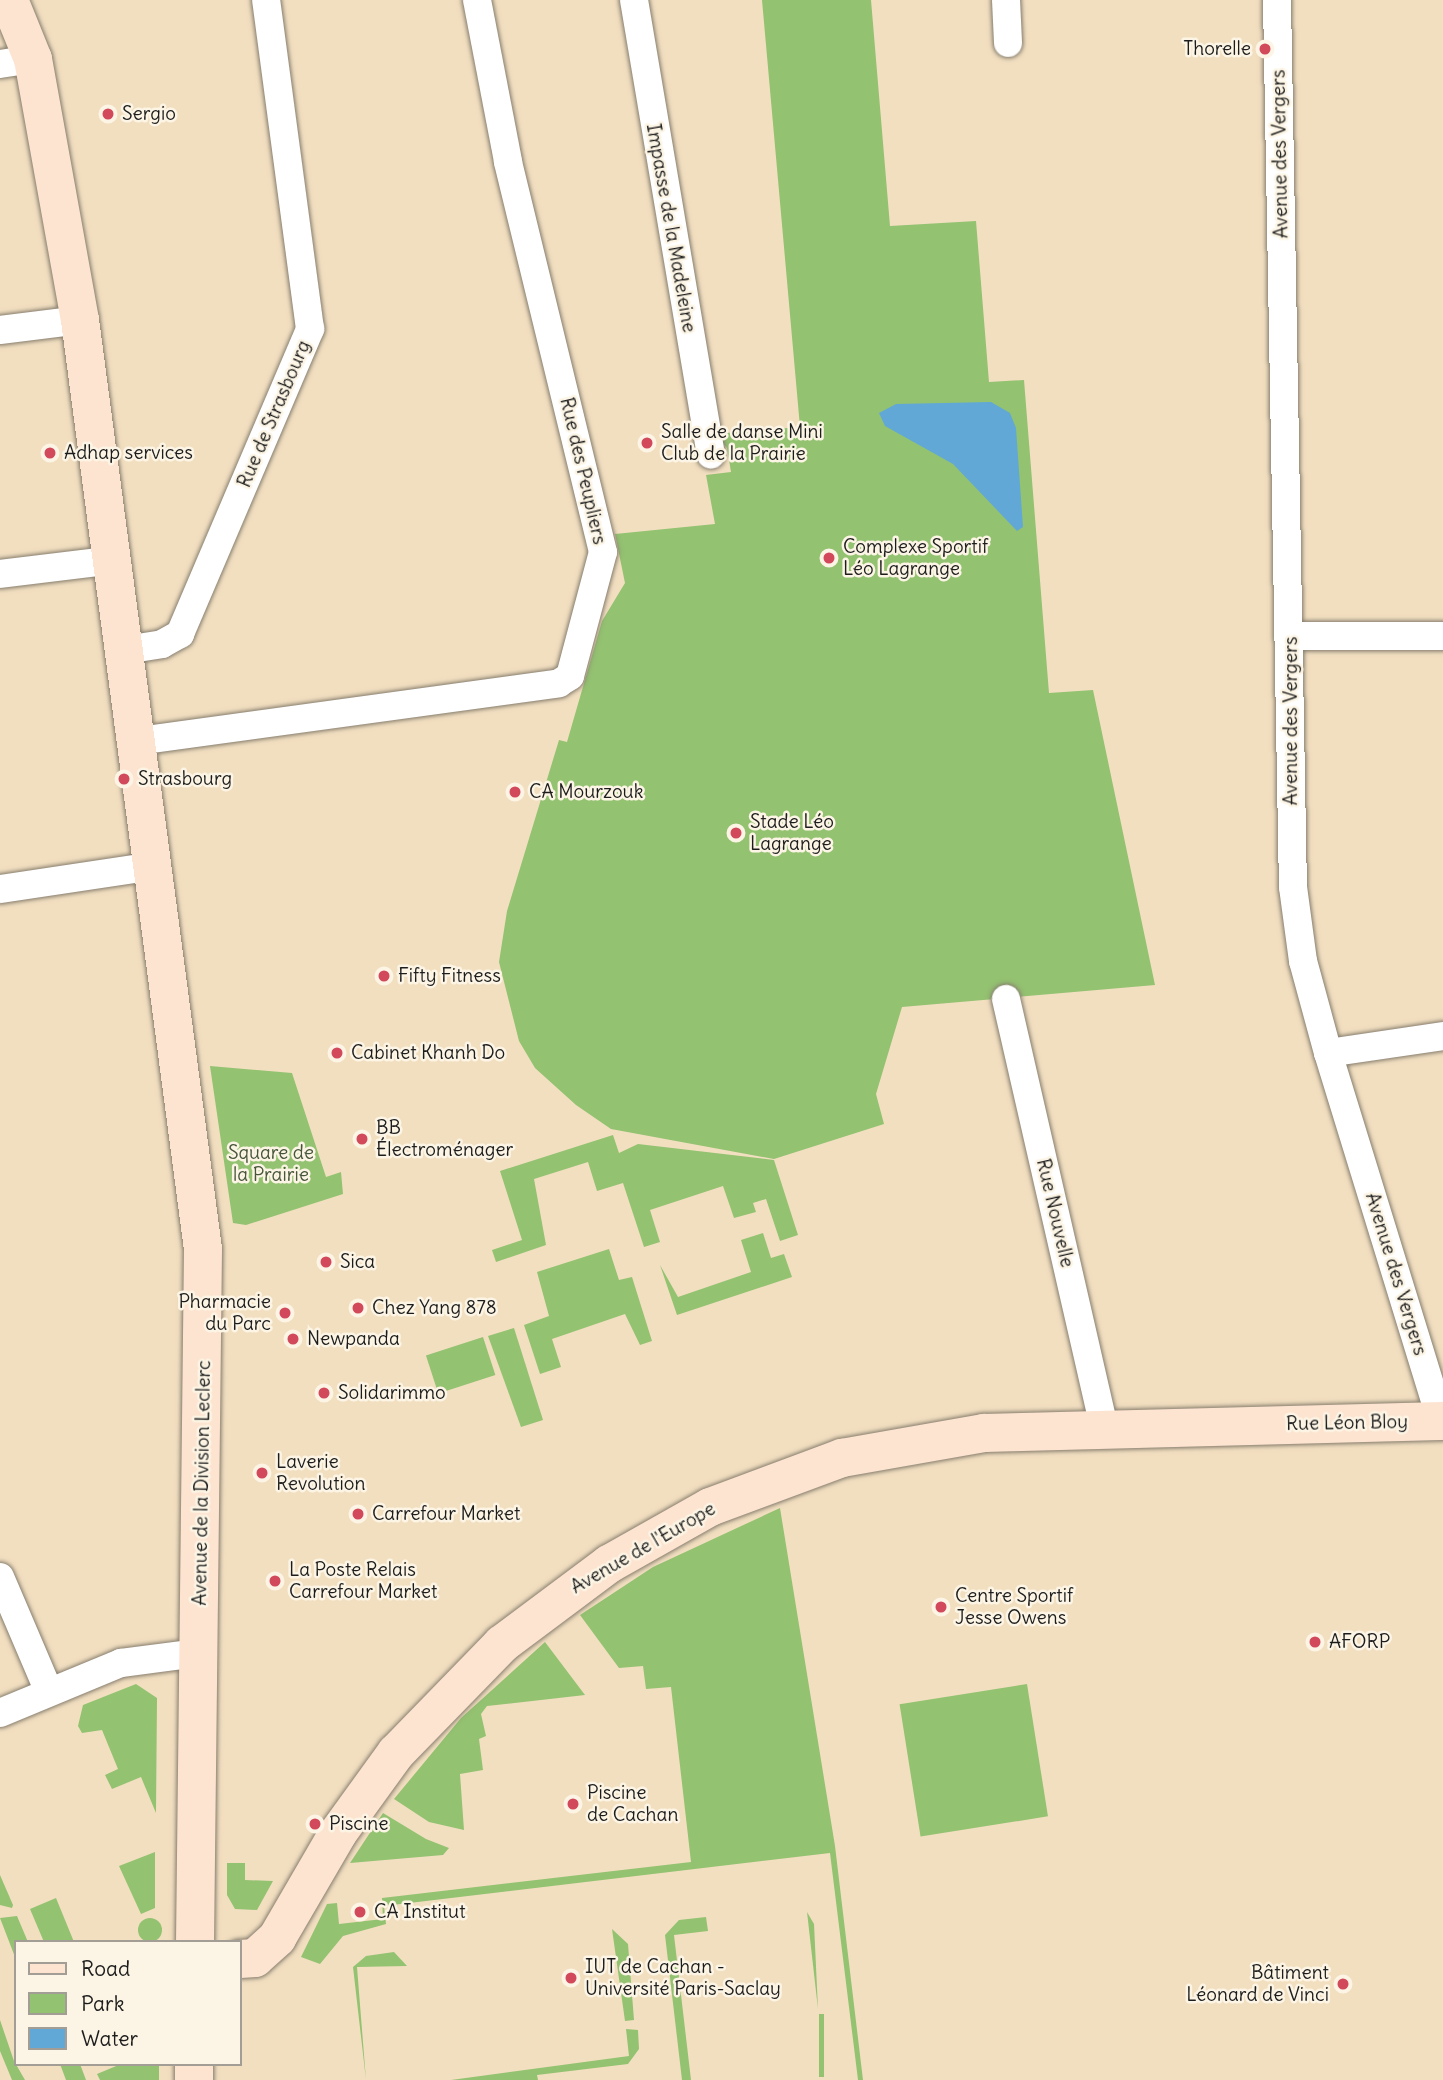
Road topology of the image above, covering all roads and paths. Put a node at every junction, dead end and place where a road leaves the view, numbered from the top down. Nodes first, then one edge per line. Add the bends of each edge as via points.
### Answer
1 (9, 0) edge
2 (266, 0) edge
3 (477, 0) edge
4 (634, 0) edge
5 (1006, 0) edge
6 (1277, 0) edge
7 (1008, 43) dead end
8 (16, 62) edge
9 (80, 320) junction
10 (0, 330) edge
11 (710, 455) dead end
12 (114, 559) junction
13 (0, 574) edge
14 (1291, 636) junction
15 (1443, 636) edge
16 (125, 650) junction
17 (138, 741) junction
18 (154, 866) junction
19 (0, 889) edge
20 (1006, 999) dead end
21 (1443, 1036) edge
22 (1328, 1053) junction
23 (1442, 1421) edge
24 (1250, 1426) joint
25 (1104, 1427) junction
26 (0, 1577) edge
27 (198, 1653) junction
28 (49, 1692) junction
29 (0, 1713) edge
30 (195, 1940) edge
31 (242, 1959) edge

1 - 8 main road, Avenue de la Division Leclerc
2 - 16 street, Rue de Strasbourg via 310,329 180,634 162,644
3 - 17 street, Rue des Peupliers via 508,161 603,552 570,676 559,683
4 - 11 street, Impasse de la Madeleine
5 - 7 street
6 - 14 street, Avenue des Vergers
8 - 9 main road, Avenue de la Division Leclerc
9 - 10 street
9 - 12 main road, Avenue de la Division Leclerc
12 - 13 street
12 - 16 main road, Avenue de la Division Leclerc
14 - 15 street
14 - 22 street, Avenue des Vergers via 1293,887 1303,961
16 - 17 main road, Avenue de la Division Leclerc
17 - 18 main road, Avenue de la Division Leclerc
18 - 19 street
18 - 27 main road, Avenue de la Division Leclerc via 205,1298
20 - 25 street, Rue Nouvelle
21 - 22 street
22 - 23 street, Avenue des Vergers
23 - 24 main road, Rue Léon Bloy
24 - 25 main road, Avenue de l'Europe
25 - 31 main road, Avenue de l'Europe via 984,1433 842,1458 710,1507 609,1564 502,1644 435,1708 338,1833 277,1938 255,1958
26 - 28 street
27 - 28 street via 121,1663
27 - 30 main road, Avenue de la Division Leclerc
28 - 29 street

